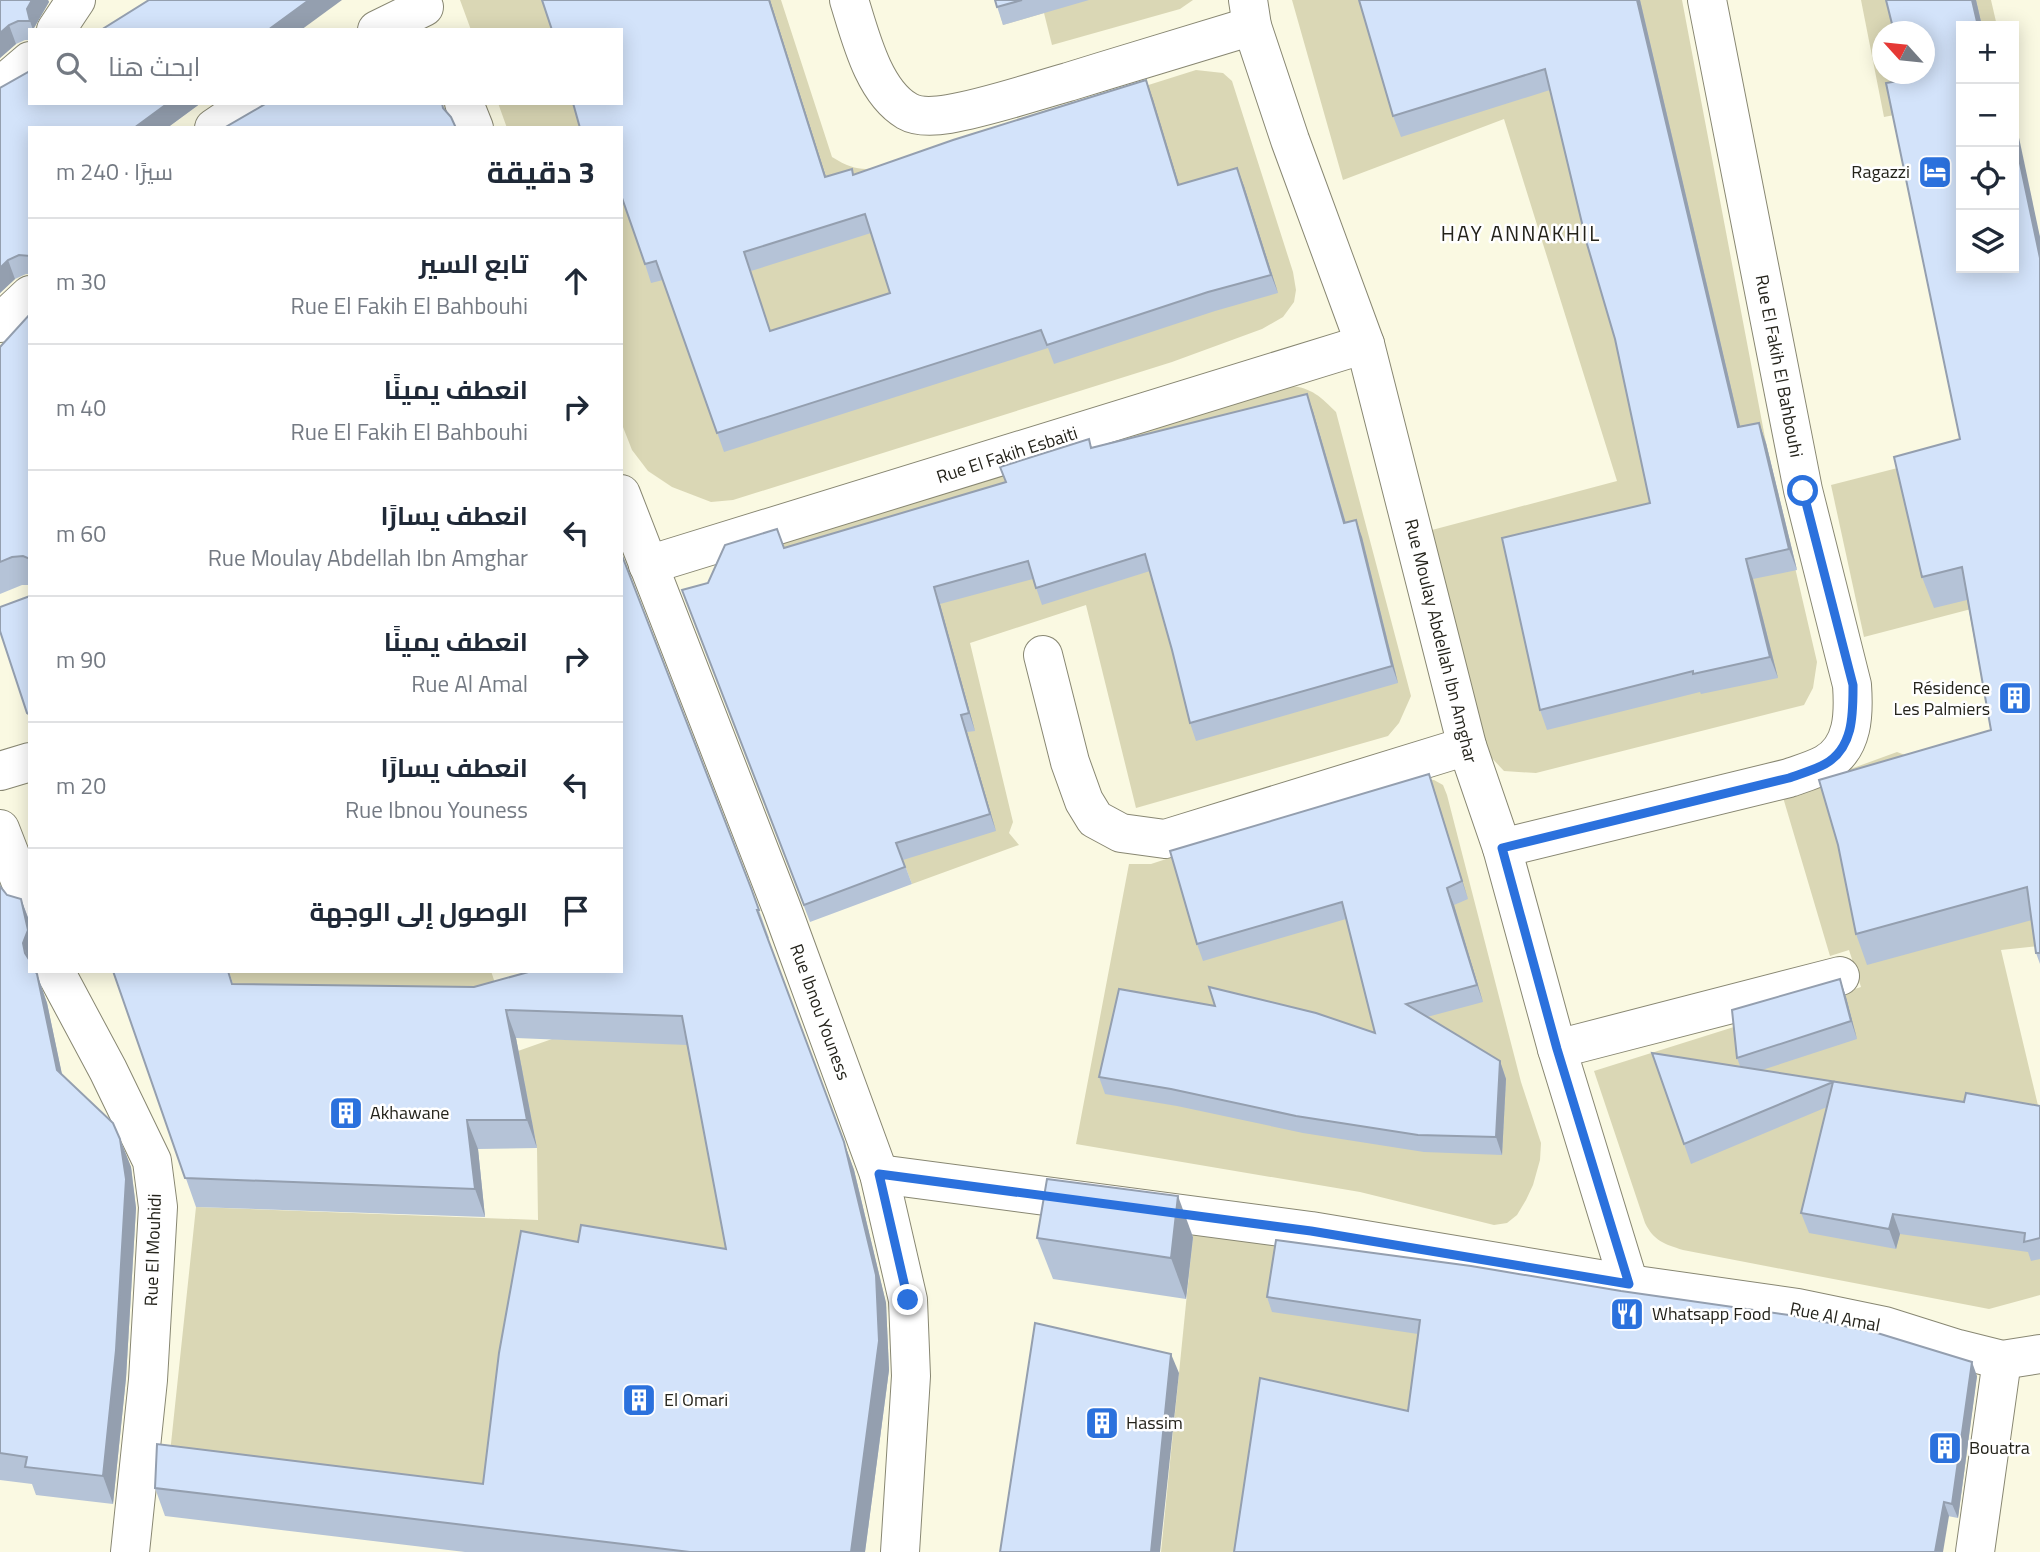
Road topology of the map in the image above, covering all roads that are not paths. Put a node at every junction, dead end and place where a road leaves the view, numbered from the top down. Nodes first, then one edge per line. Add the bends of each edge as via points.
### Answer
1 (76, 0) edge
2 (849, 0) edge
3 (1707, 0) edge
4 (426, 12) edge
5 (1250, 13) edge
6 (57, 28) edge
7 (382, 28) edge
8 (28, 63) edge
9 (0, 87) edge
10 (248, 105) edge
11 (465, 105) edge
12 (217, 126) edge
13 (473, 126) edge
14 (28, 297) edge
15 (0, 323) edge
16 (1365, 344) junction
17 (623, 499) edge
18 (648, 565) junction
19 (1043, 655) dead end
20 (1467, 746) junction
21 (28, 763) edge
22 (0, 771) edge
23 (0, 829) edge
24 (1502, 848) junction
25 (28, 901) edge
26 (56, 973) edge
27 (1840, 975) dead end
28 (1557, 1049) junction
29 (879, 1174) junction
30 (1629, 1284) junction
31 (2040, 1354) edge
32 (2002, 1360) junction
33 (130, 1552) edge
34 (900, 1552) edge
35 (1975, 1552) edge

1 - 6 street
2 - 5 street via 864,52 878,77 894,100 909,112 924,116 1008,100
3 - 24 street, Rue El Fakih El Bahbouhi via 1803,491 1853,685 1849,735 1826,763 1789,778
4 - 7 street
5 - 16 street, Rue Moulay Abdellah Ibn Amghar via 1290,140
8 - 9 street
10 - 12 street
11 - 13 street
14 - 15 street
16 - 18 street, Rue El Fakih Esbaiti
16 - 20 street, Rue Moulay Abdellah Ibn Amghar
17 - 18 street, Rue Ibnou Youness
18 - 29 street, Rue Ibnou Youness
19 - 20 street via 1084,801 1095,820 1121,833 1165,838
20 - 24 street, Rue Moulay Abdellah Ibn Amghar
21 - 22 street
23 - 25 street
24 - 28 street, Rue Moulay Abdellah Ibn Amghar
26 - 33 street, Rue El Mouhidi via 152,1161 158,1207 148,1380
27 - 28 street
28 - 30 street, Rue Moulay Abdellah Ibn Amghar
29 - 30 street, Rue Al Amal via 1311,1231
29 - 34 street, Rue Ibnou Youness via 908,1300 911,1376
30 - 32 street, Rue Al Amal via 1798,1308 1885,1326
31 - 32 street, Rue Al Amal
32 - 35 street

